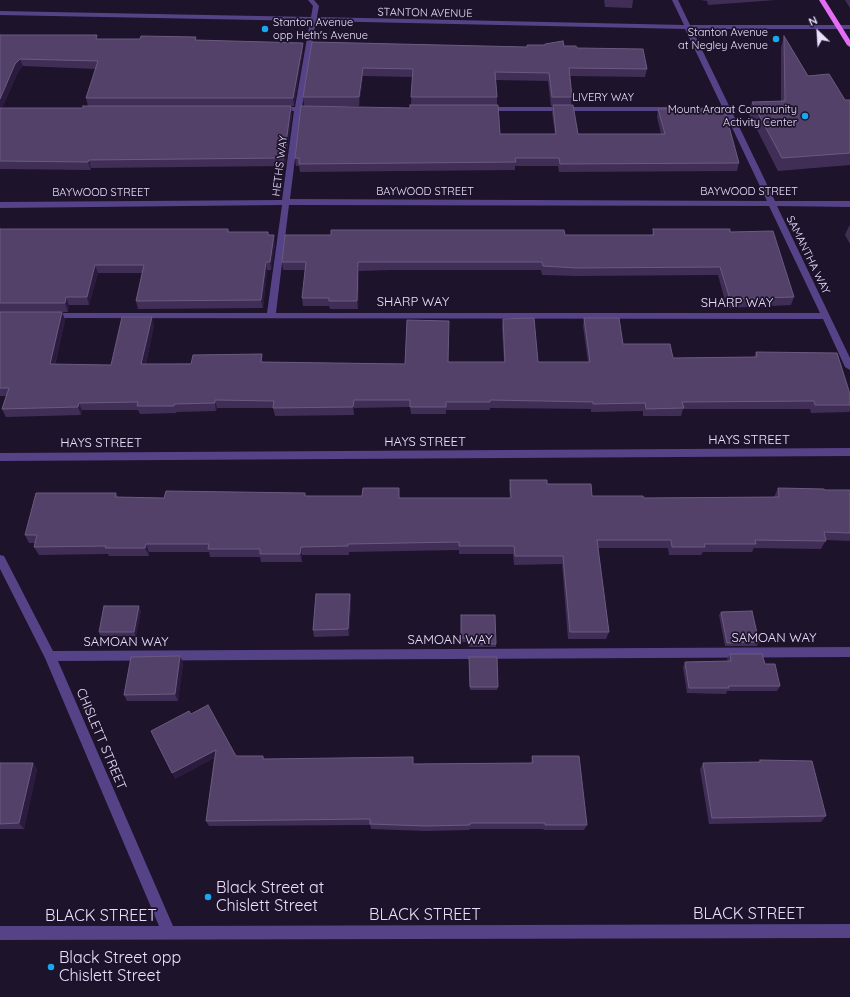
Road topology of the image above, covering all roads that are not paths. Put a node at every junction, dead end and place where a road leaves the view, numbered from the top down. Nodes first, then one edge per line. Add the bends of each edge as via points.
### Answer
1 (312, 0) edge
2 (675, 0) edge
3 (822, 0) edge
4 (0, 13) edge
5 (313, 21) junction
6 (688, 27) junction
7 (839, 27) junction
8 (850, 27) edge
9 (850, 45) edge
10 (266, 109) edge
11 (298, 109) junction
12 (321, 109) edge
13 (480, 109) edge
14 (678, 109) edge
15 (287, 202) junction
16 (771, 203) junction
17 (850, 204) edge
18 (0, 205) edge
19 (271, 315) junction
20 (40, 316) edge
21 (825, 316) junction
22 (850, 367) edge
23 (850, 452) edge
24 (0, 457) edge
25 (0, 559) edge
26 (850, 652) edge
27 (50, 656) junction
28 (850, 931) edge
29 (0, 933) edge
30 (169, 933) junction

1 - 5 street, HETHS WAY via 316,6
2 - 6 street, SAMANTHA WAY
3 - 7 main road
4 - 5 street, STANTON AVENUE
5 - 6 street, STANTON AVENUE
5 - 11 street, HETHS WAY
6 - 7 street, STANTON AVENUE
6 - 16 street, SAMANTHA WAY via 722,109
7 - 8 street, STANTON AVENUE
7 - 9 main road
10 - 11 street
11 - 12 street
11 - 15 street, HETHS WAY
13 - 14 street, LIVERY WAY
15 - 16 street, BAYWOOD STREET
15 - 18 street, BAYWOOD STREET
15 - 19 street, HETHS WAY
16 - 17 street, BAYWOOD STREET
16 - 21 street, SAMANTHA WAY
19 - 20 street, SHARP WAY
19 - 21 street, SHARP WAY
21 - 22 street, SAMANTHA WAY
23 - 24 street, HAYS STREET
25 - 27 street, CHISLETT STREET
26 - 27 street, SAMOAN WAY
27 - 30 street, CHISLETT STREET
28 - 30 street, BLACK STREET
29 - 30 street, BLACK STREET

